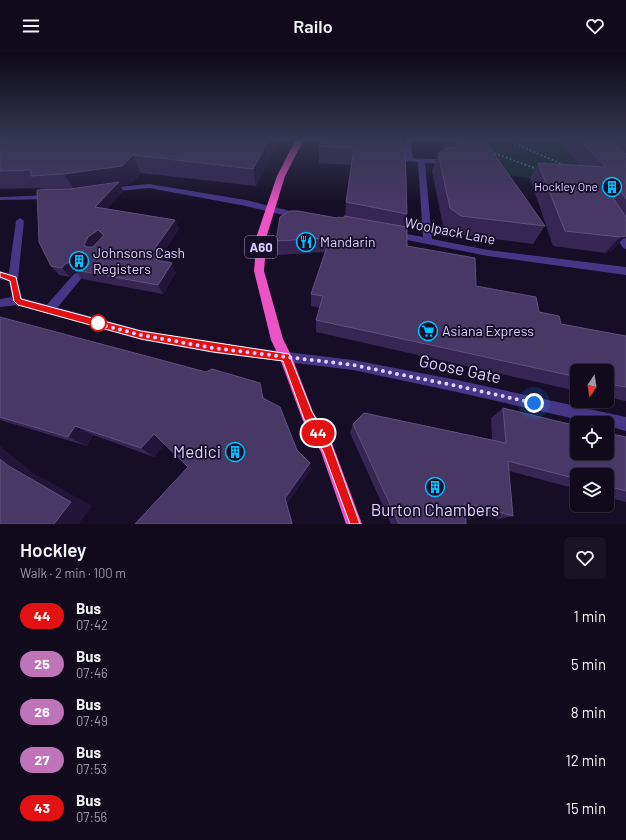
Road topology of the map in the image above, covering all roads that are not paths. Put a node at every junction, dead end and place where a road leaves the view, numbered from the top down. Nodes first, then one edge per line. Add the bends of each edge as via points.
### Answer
1 (289, 161) edge
2 (423, 161) edge
3 (442, 161) edge
4 (448, 162) edge
5 (97, 192) edge
6 (61, 196) edge
7 (3, 199) dead end
8 (270, 209) junction
9 (310, 218) edge
10 (20, 221) dead end
11 (610, 222) edge
12 (384, 233) edge
13 (428, 241) junction
14 (626, 246) edge
15 (626, 271) edge
16 (0, 275) edge
17 (77, 277) edge
18 (13, 280) junction
19 (18, 301) junction
20 (0, 303) edge
21 (49, 310) junction
22 (286, 357) junction
23 (626, 424) edge
24 (354, 524) edge

1 - 8 highway, A60
2 - 13 street
3 - 4 street
5 - 8 street via 149,186
6 - 7 street
8 - 9 street
8 - 22 highway, A60 via 262,235 259,271 277,340
10 - 18 street
11 - 14 street
12 - 13 street, Woolpack Lane
13 - 15 street, Woolpack Lane via 488,253
16 - 18 street
17 - 21 street
18 - 19 street
19 - 20 street
19 - 21 street, Goose Gate
21 - 22 street, Goose Gate via 147,336 213,348
22 - 23 street, Goose Gate via 353,365
22 - 24 highway, A60 via 308,416 327,448

